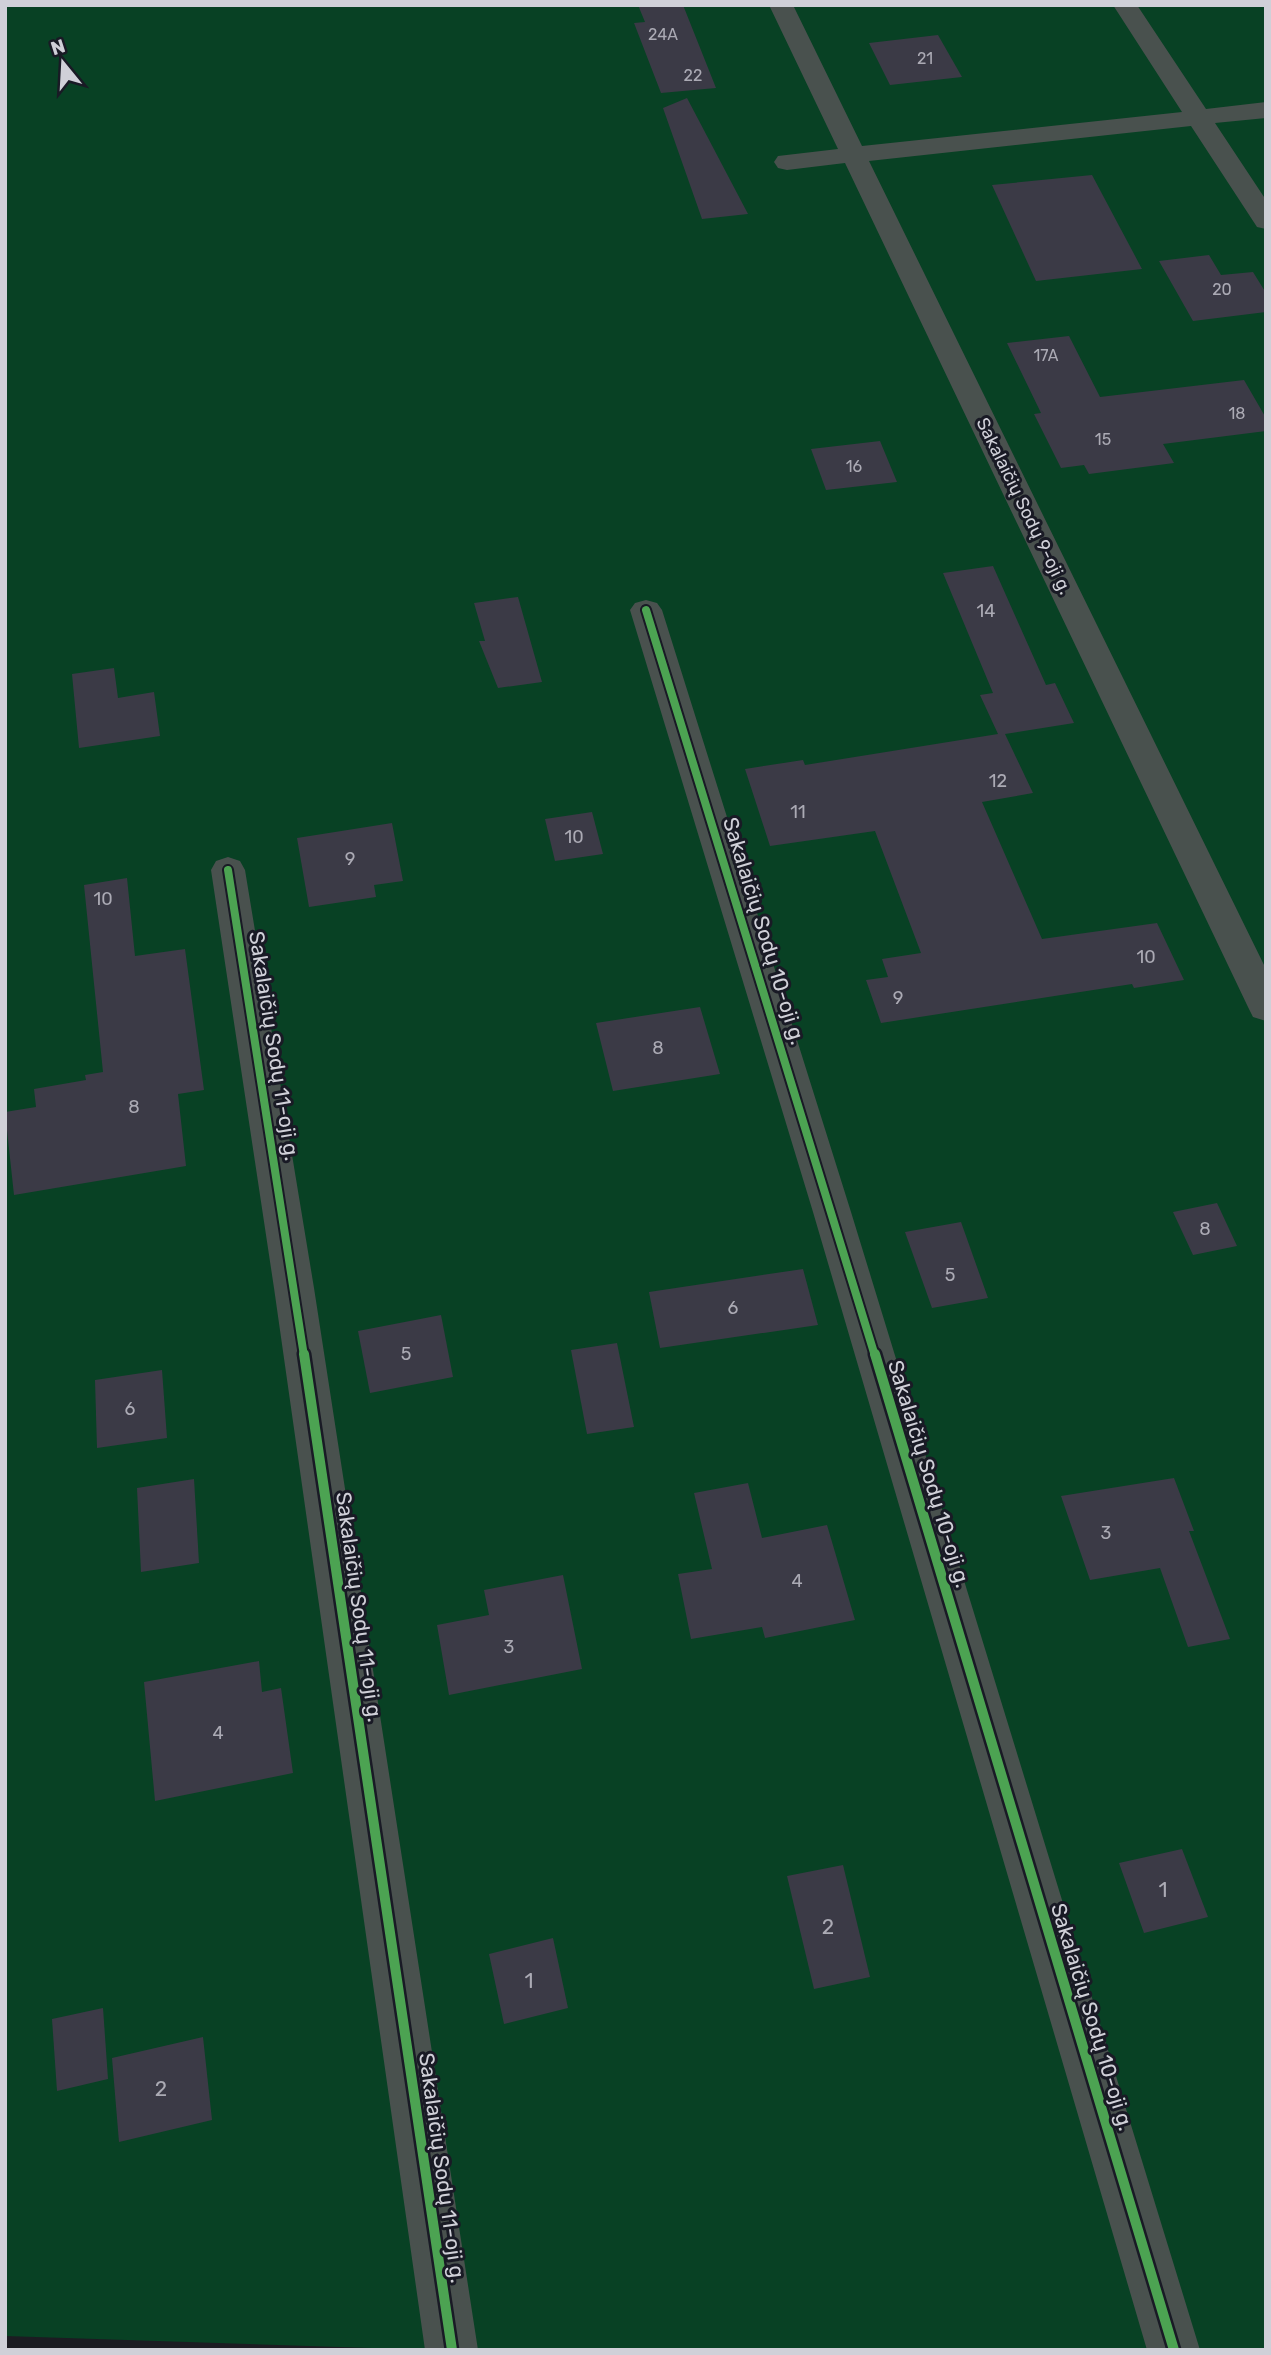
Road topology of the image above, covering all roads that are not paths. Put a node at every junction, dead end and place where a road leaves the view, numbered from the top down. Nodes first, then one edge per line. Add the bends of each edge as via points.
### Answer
1 (781, 5) edge
2 (1125, 5) edge
3 (1266, 110) edge
4 (1198, 117) junction
5 (851, 154) junction
6 (788, 162) dead end
7 (1266, 221) edge
8 (646, 610) dead end
9 (228, 870) dead end
10 (1266, 1007) edge
11 (452, 2350) edge
12 (1174, 2350) edge

1 - 5 street, Sakalaičių Sodų 9-oji g.
2 - 4 street
3 - 4 street
4 - 5 street
4 - 7 street
5 - 6 street
5 - 10 street, Sakalaičių Sodų 9-oji g.
8 - 12 street, Sakalaičių Sodų 10-oji g.
9 - 11 street, Sakalaičių Sodų 11-oji g.

